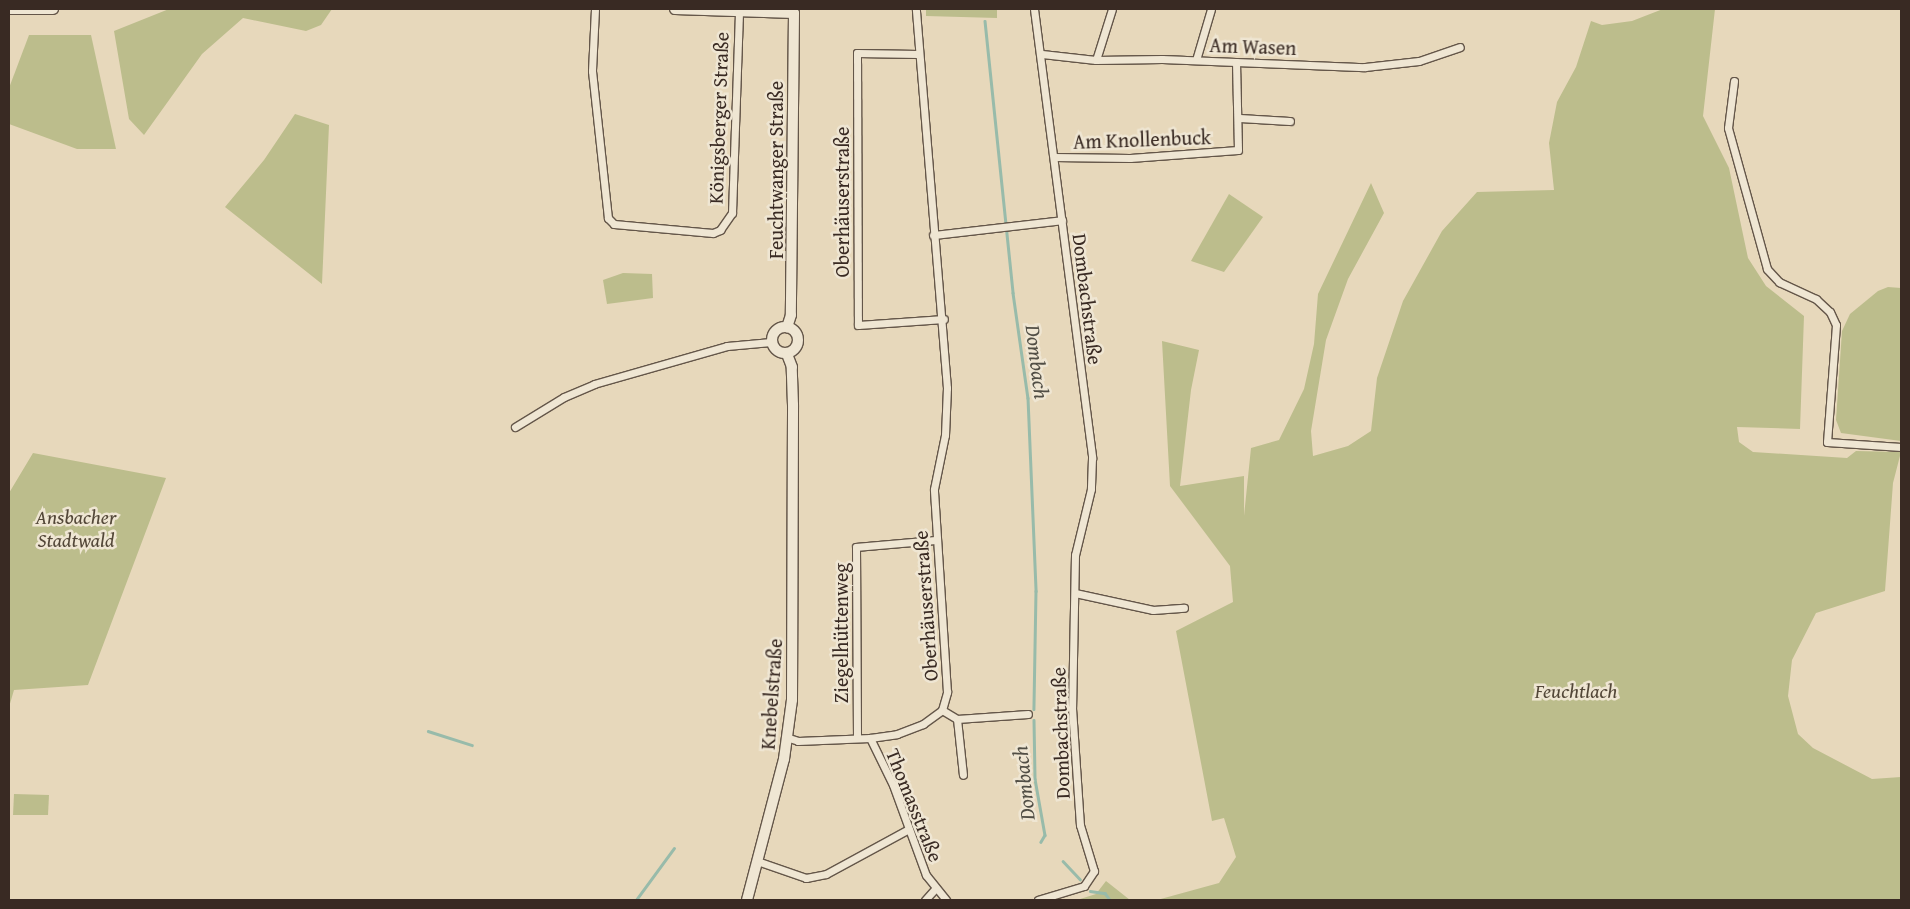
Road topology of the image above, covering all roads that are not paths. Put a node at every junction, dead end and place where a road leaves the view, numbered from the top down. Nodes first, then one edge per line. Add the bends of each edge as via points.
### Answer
1 (9, 9) edge
2 (53, 9) edge
3 (595, 9) edge
4 (675, 9) edge
5 (916, 9) edge
6 (1034, 9) edge
7 (1112, 9) edge
8 (1211, 9) edge
9 (740, 11) edge
10 (1460, 47) dead end
11 (918, 54) junction
12 (1042, 54) junction
13 (1096, 60) junction
14 (1196, 60) junction
15 (1236, 62) junction
16 (1734, 81) dead end
17 (1239, 118) junction
18 (1290, 121) dead end
19 (1054, 157) junction
20 (1062, 220) junction
21 (933, 235) junction
22 (944, 319) junction
23 (787, 327) junction
24 (772, 342) junction
25 (787, 354) junction
26 (515, 427) dead end
27 (1901, 448) edge
28 (935, 540) junction
29 (1075, 593) junction
30 (1184, 608) dead end
31 (942, 710) junction
32 (1028, 714) dead end
33 (957, 719) junction
34 (789, 738) junction
35 (857, 738) junction
36 (870, 738) junction
37 (963, 775) dead end
38 (909, 829) junction
39 (757, 860) junction
40 (935, 888) junction
41 (747, 900) edge
42 (925, 900) edge
43 (946, 900) edge
44 (1038, 900) edge

1 - 2 main road
3 - 9 street, Königsberger Straße via 592,71 608,218 614,224 713,233 720,230 732,213
4 - 9 main road
5 - 11 street, Oberhäuserstraße
6 - 12 street, Dombachstraße
7 - 13 street
8 - 14 street
9 - 23 main road, Feuchtwanger Straße via 794,13 791,315
10 - 15 street, Am Wasen via 1419,62 1365,67
11 - 21 street, Oberhäuserstraße
11 - 22 street, Oberhäuserstraße via 857,53 858,325
12 - 13 street, Am Wasen
12 - 19 street, Dombachstraße
13 - 14 street, Am Wasen
14 - 15 street, Am Wasen
15 - 17 street
16 - 27 street via 1728,128 1766,269 1779,282 1816,299 1830,312 1836,325 1827,442
17 - 18 street
17 - 19 street, Am Knollenbuck via 1238,150 1231,152 1130,158
19 - 20 street, Dombachstraße
20 - 21 street
20 - 29 street, Dombachstraße via 1092,458 1091,489 1075,555
21 - 22 street, Oberhäuserstraße
22 - 28 street, Oberhäuserstraße via 947,388 945,435 934,489
23 - 24 main road via 774,332
23 - 25 main road via 795,332 798,340 795,349
24 - 25 main road via 775,350
24 - 26 street via 727,346 594,384 564,397
25 - 34 main road, Knebelstraße via 792,367 793,405 792,700
28 - 31 street, Oberhäuserstraße via 947,675
28 - 35 street, Ziegelhüttenweg via 856,547
29 - 30 street via 1153,610
29 - 44 street, Dombachstraße via 1073,750 1080,825 1094,871 1084,886
31 - 33 street
31 - 36 street via 924,724 897,734
32 - 33 street
33 - 37 street
34 - 35 street, Thomasstraße via 798,741
34 - 39 main road, Knebelstraße
35 - 36 street, Thomasstraße
36 - 38 street, Thomasstraße
38 - 39 street via 826,874 806,878
38 - 40 street, Thomasstraße via 926,876
39 - 41 main road, Knebelstraße
40 - 42 street
40 - 43 street, Thomasstraße

